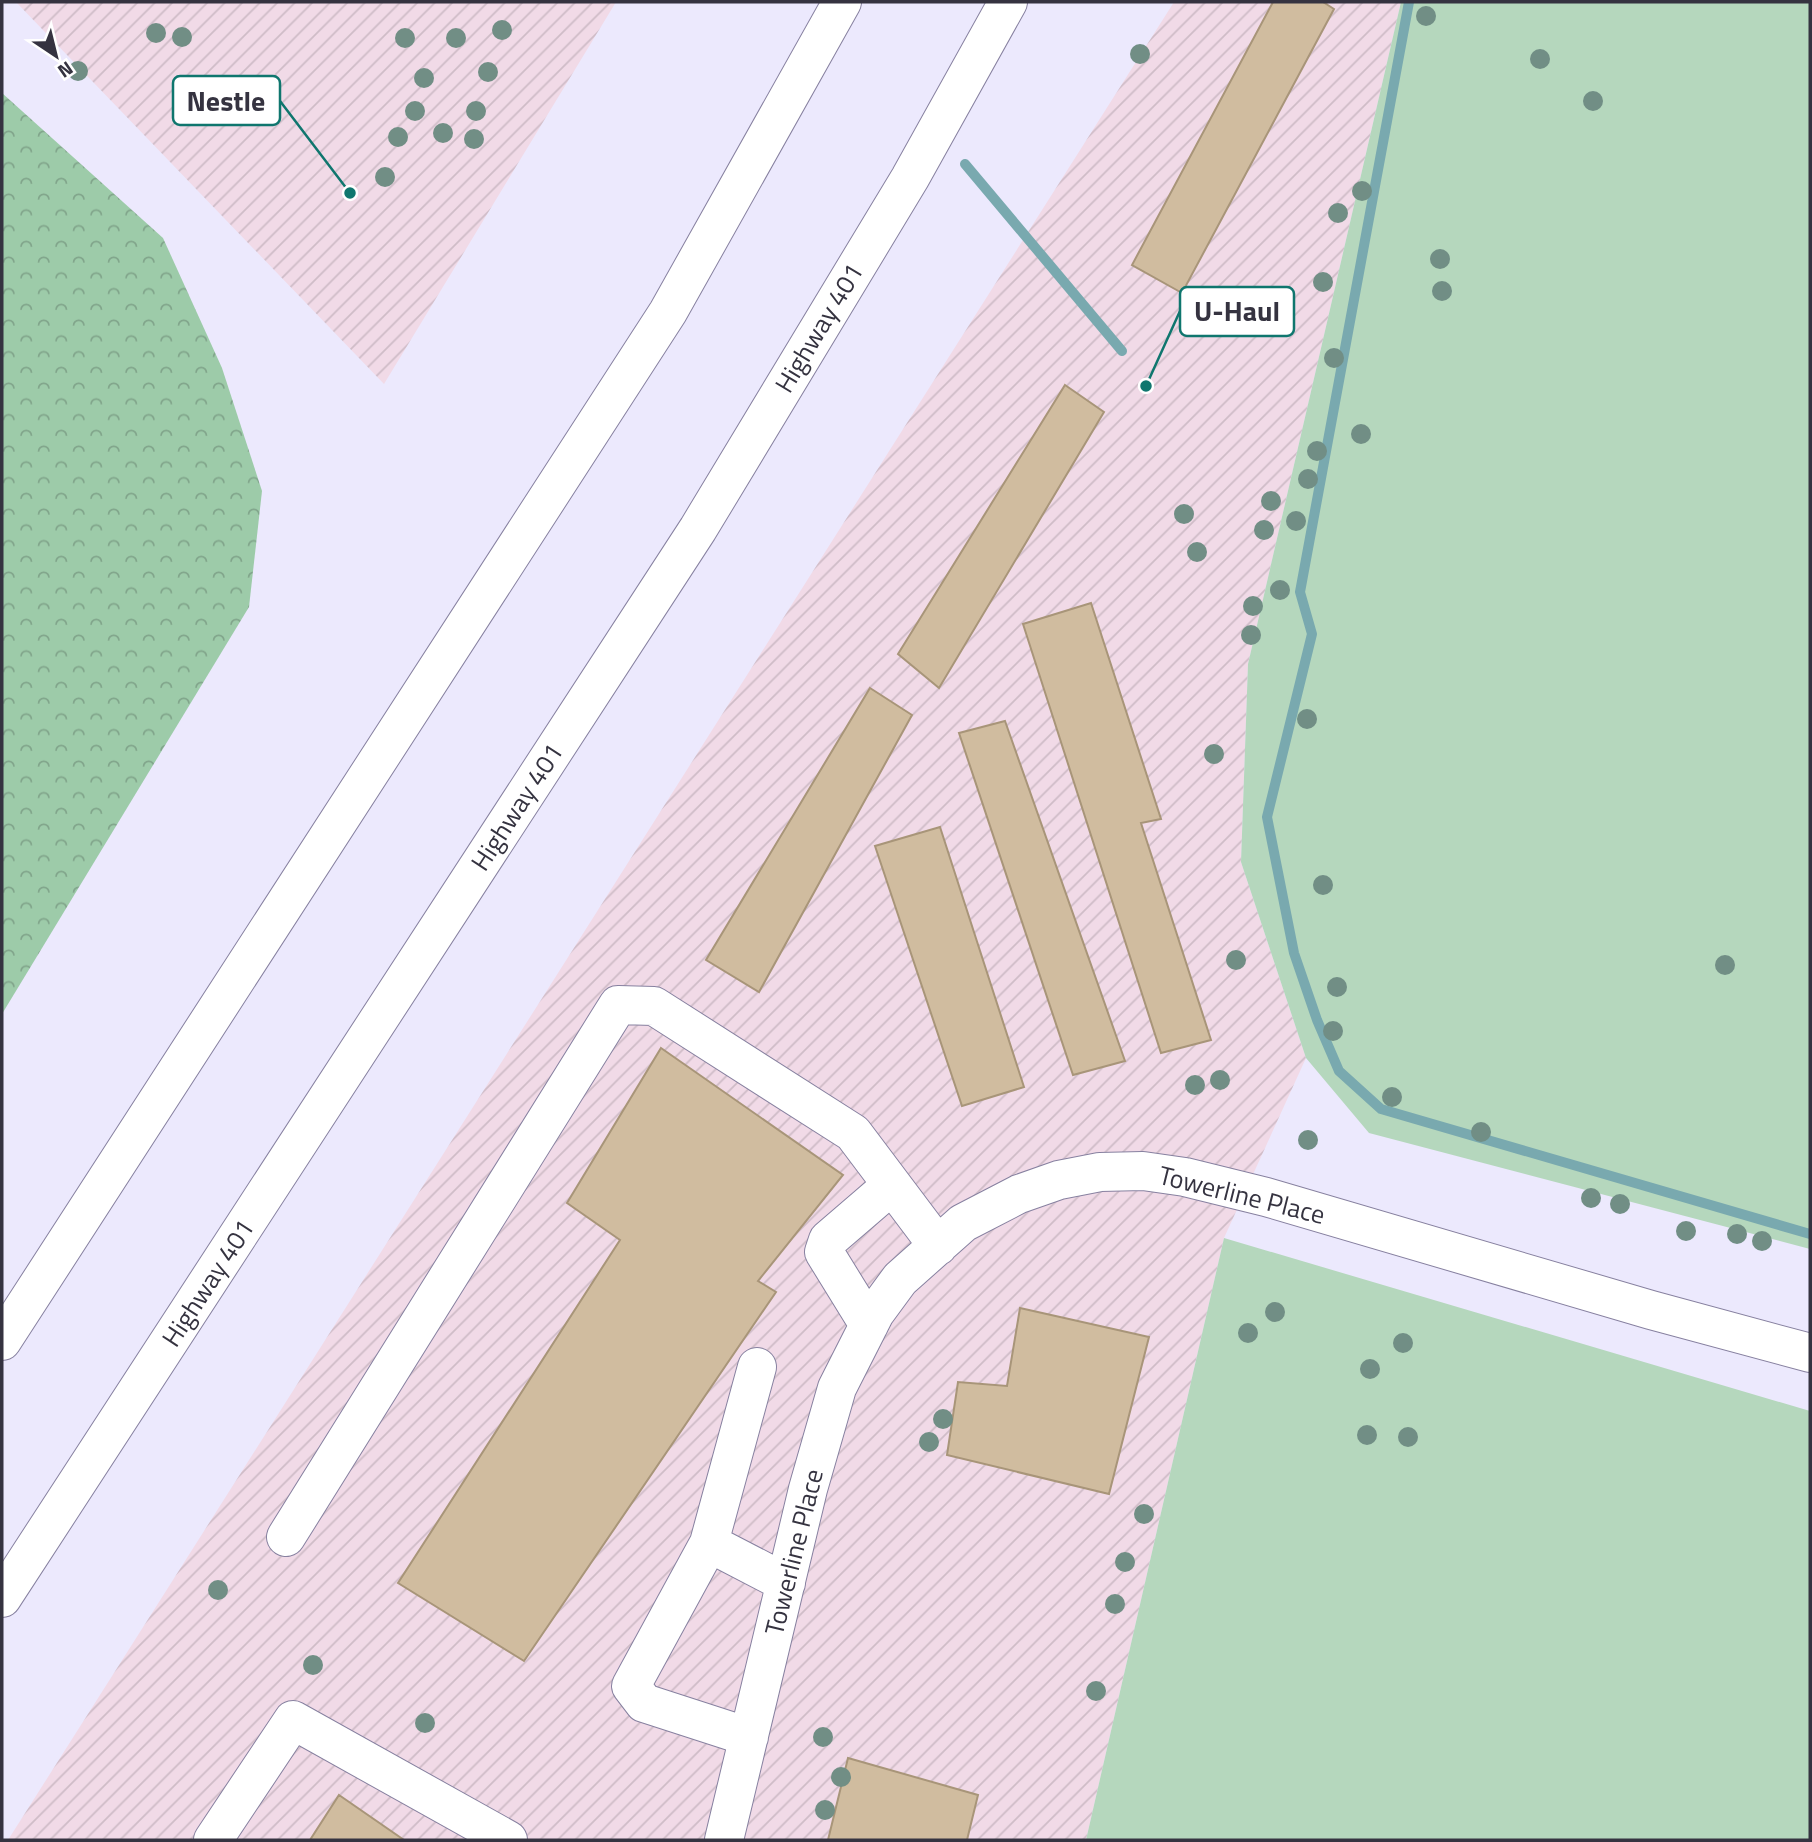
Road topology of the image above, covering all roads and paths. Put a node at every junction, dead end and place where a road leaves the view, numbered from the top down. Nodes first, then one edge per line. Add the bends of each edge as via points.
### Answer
1 (842, 2) edge
2 (1008, 2) edge
3 (892, 1185) junction
4 (938, 1246) junction
5 (869, 1325) junction
6 (2, 1341) edge
7 (1810, 1353) edge
8 (757, 1367) dead end
9 (286, 1537) dead end
10 (709, 1543) junction
11 (786, 1583) junction
12 (2, 1598) edge
13 (749, 1737) junction
14 (213, 1840) edge
15 (508, 1840) edge
16 (724, 1840) edge

1 - 6 main road via 668,312
2 - 12 main road, Highway 401 via 910,178 698,529
3 - 4 main road
3 - 5 main road via 828,1240 824,1252
3 - 9 main road via 853,1133 654,1006 618,1006
4 - 5 main road, Towerline Place via 900,1279
4 - 7 main road, Towerline Place via 964,1223 1019,1194 1100,1172 1143,1171 1266,1197
5 - 11 main road, Towerline Place via 836,1388
8 - 10 main road
10 - 11 main road
10 - 13 main road via 631,1686 644,1703
11 - 13 main road, Towerline Place
13 - 16 main road, Towerline Place
14 - 15 main road via 293,1720

